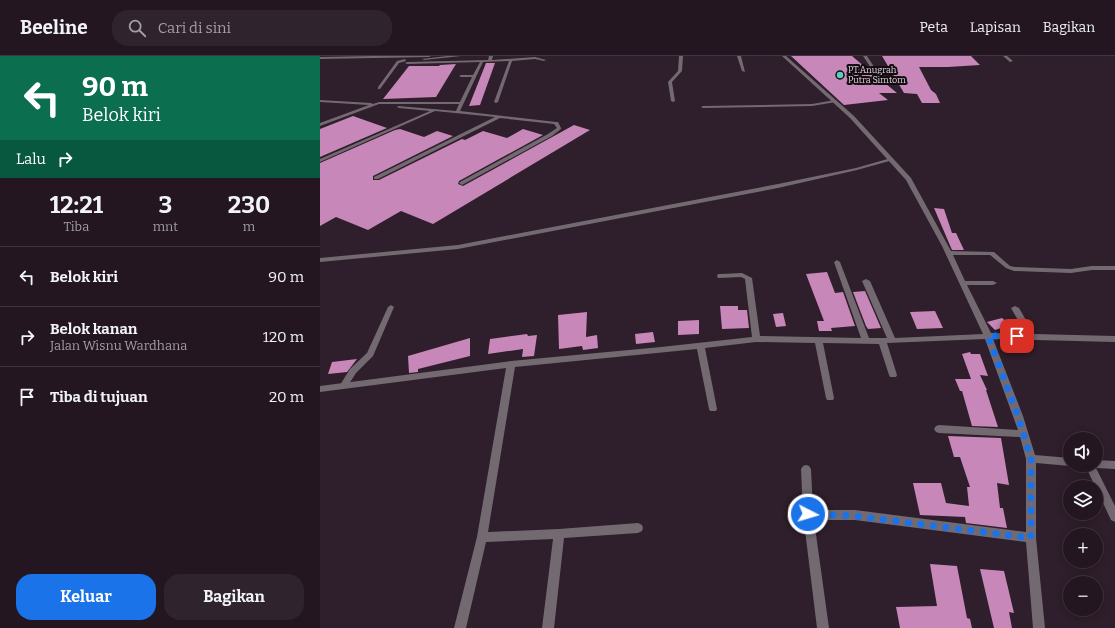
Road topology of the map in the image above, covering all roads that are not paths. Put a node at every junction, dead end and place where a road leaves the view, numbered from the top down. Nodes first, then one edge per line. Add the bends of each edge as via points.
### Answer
1 (428, 56) edge
2 (458, 56) edge
3 (681, 56) edge
4 (739, 56) edge
5 (784, 56) edge
6 (865, 56) edge
7 (1005, 56) edge
8 (320, 58) edge
9 (491, 58) edge
10 (511, 59) junction
11 (544, 60) dead end
12 (482, 61) junction
13 (1011, 61) dead end
14 (391, 62) dead end
15 (398, 62) junction
16 (407, 63) dead end
17 (434, 63) junction
18 (744, 71) dead end
19 (460, 76) dead end
20 (474, 76) junction
21 (878, 76) dead end
22 (379, 88) dead end
23 (320, 100) edge
24 (674, 100) dead end
25 (835, 101) junction
26 (496, 102) dead end
27 (462, 103) junction
28 (372, 104) junction
29 (703, 107) dead end
30 (435, 110) junction
31 (456, 112) junction
32 (499, 117) junction
33 (320, 125) edge
34 (891, 160) junction
35 (320, 161) edge
36 (376, 178) dead end
37 (462, 183) dead end
38 (948, 253) junction
39 (320, 260) edge
40 (837, 262) dead end
41 (1115, 268) edge
42 (721, 276) dead end
43 (866, 281) dead end
44 (963, 283) junction
45 (992, 283) dead end
46 (391, 307) dead end
47 (1015, 308) dead end
48 (988, 336) junction
49 (1031, 336) junction
50 (756, 339) junction
51 (818, 339) junction
52 (892, 340) junction
53 (1115, 340) edge
54 (866, 341) junction
55 (882, 341) junction
56 (700, 345) junction
57 (511, 364) junction
58 (893, 375) dead end
59 (344, 386) junction
60 (320, 389) edge
61 (830, 398) dead end
62 (713, 409) dead end
63 (939, 429) dead end
64 (1023, 434) junction
65 (1031, 459) junction
66 (1063, 461) edge
67 (1103, 464) edge
68 (1115, 465) edge
69 (806, 469) dead end
70 (1093, 472) edge
71 (809, 515) junction
72 (1115, 517) edge
73 (638, 528) dead end
74 (560, 534) junction
75 (482, 537) junction
76 (1031, 538) junction
77 (460, 628) edge
78 (548, 628) edge
79 (823, 628) edge
80 (1039, 628) edge

1 - 8 lane
2 - 15 lane
2 - 17 lane
3 - 24 lane via 680,71 670,82
4 - 18 lane
5 - 25 street
6 - 21 lane
7 - 13 lane
9 - 10 lane
9 - 12 lane
10 - 11 lane
10 - 26 lane
12 - 17 lane
12 - 20 lane
14 - 15 lane
15 - 22 lane
16 - 17 lane
19 - 20 lane
20 - 27 lane
23 - 28 lane
25 - 29 lane via 812,105
25 - 34 street
27 - 28 lane
27 - 31 lane
28 - 30 lane
28 - 33 lane
30 - 31 lane
30 - 35 lane
31 - 32 lane
32 - 36 lane
32 - 37 lane via 556,123 559,128
34 - 38 street via 915,188
34 - 39 lane via 857,170 526,235 428,251
38 - 41 street via 990,252 1014,269 1071,271
38 - 44 street
40 - 54 street
42 - 50 street via 739,274 748,278
43 - 52 street
44 - 45 street
44 - 48 street
46 - 59 lane via 370,354
47 - 49 street
48 - 49 street
48 - 52 street
48 - 64 street
49 - 53 street
50 - 51 street
50 - 56 street
51 - 54 street
51 - 61 street
52 - 55 street
54 - 55 street
55 - 58 street
56 - 57 street
56 - 62 street
57 - 59 street
57 - 75 street
59 - 60 street
63 - 64 street
64 - 65 street
65 - 66 street
65 - 76 street
67 - 68 street
69 - 71 street
70 - 72 street
71 - 76 street via 855,516
71 - 79 street
73 - 74 street
74 - 75 street
74 - 78 street
75 - 77 street
76 - 80 street

